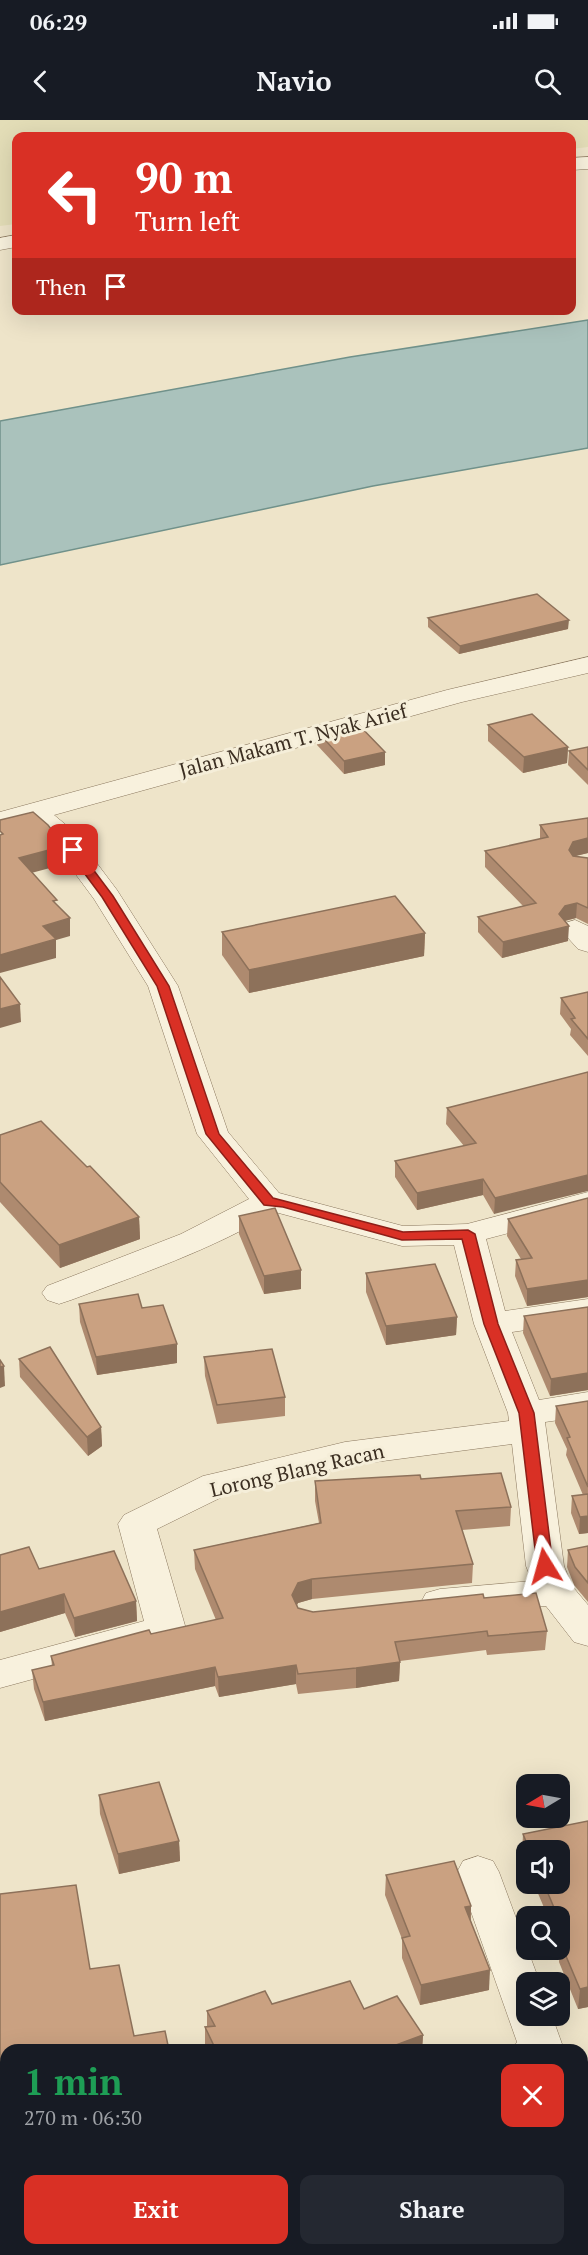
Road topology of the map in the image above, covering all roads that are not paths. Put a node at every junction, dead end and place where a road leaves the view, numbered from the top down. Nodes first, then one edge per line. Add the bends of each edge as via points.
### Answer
1 (588, 665) edge
2 (32, 811) junction
3 (0, 821) edge
4 (269, 1202) junction
5 (588, 1202) edge
6 (468, 1234) junction
7 (59, 1293) dead end
8 (588, 1310) edge
9 (491, 1324) junction
10 (588, 1404) edge
11 (527, 1422) junction
12 (555, 1592) junction
13 (405, 1606) edge
14 (588, 1632) edge
15 (0, 1674) edge
16 (478, 1872) dead end
17 (516, 1978) edge
18 (534, 2026) edge
19 (540, 2044) edge

1 - 2 street, Jalan Makam T. Nyak Arief via 456,696
2 - 3 street, Jalan Makam T. Nyak Arief
2 - 4 street via 61,835 107,896 163,986 213,1134
4 - 6 street via 402,1236
4 - 7 street via 200,1237
5 - 6 street
6 - 9 street
8 - 9 street
9 - 11 street
10 - 11 street
11 - 12 street via 560,1553
11 - 15 street, Lorong Blang Racan via 463,1437 345,1454 216,1485 136,1524 166,1629
12 - 13 street
12 - 14 street
16 - 17 street
18 - 19 street

